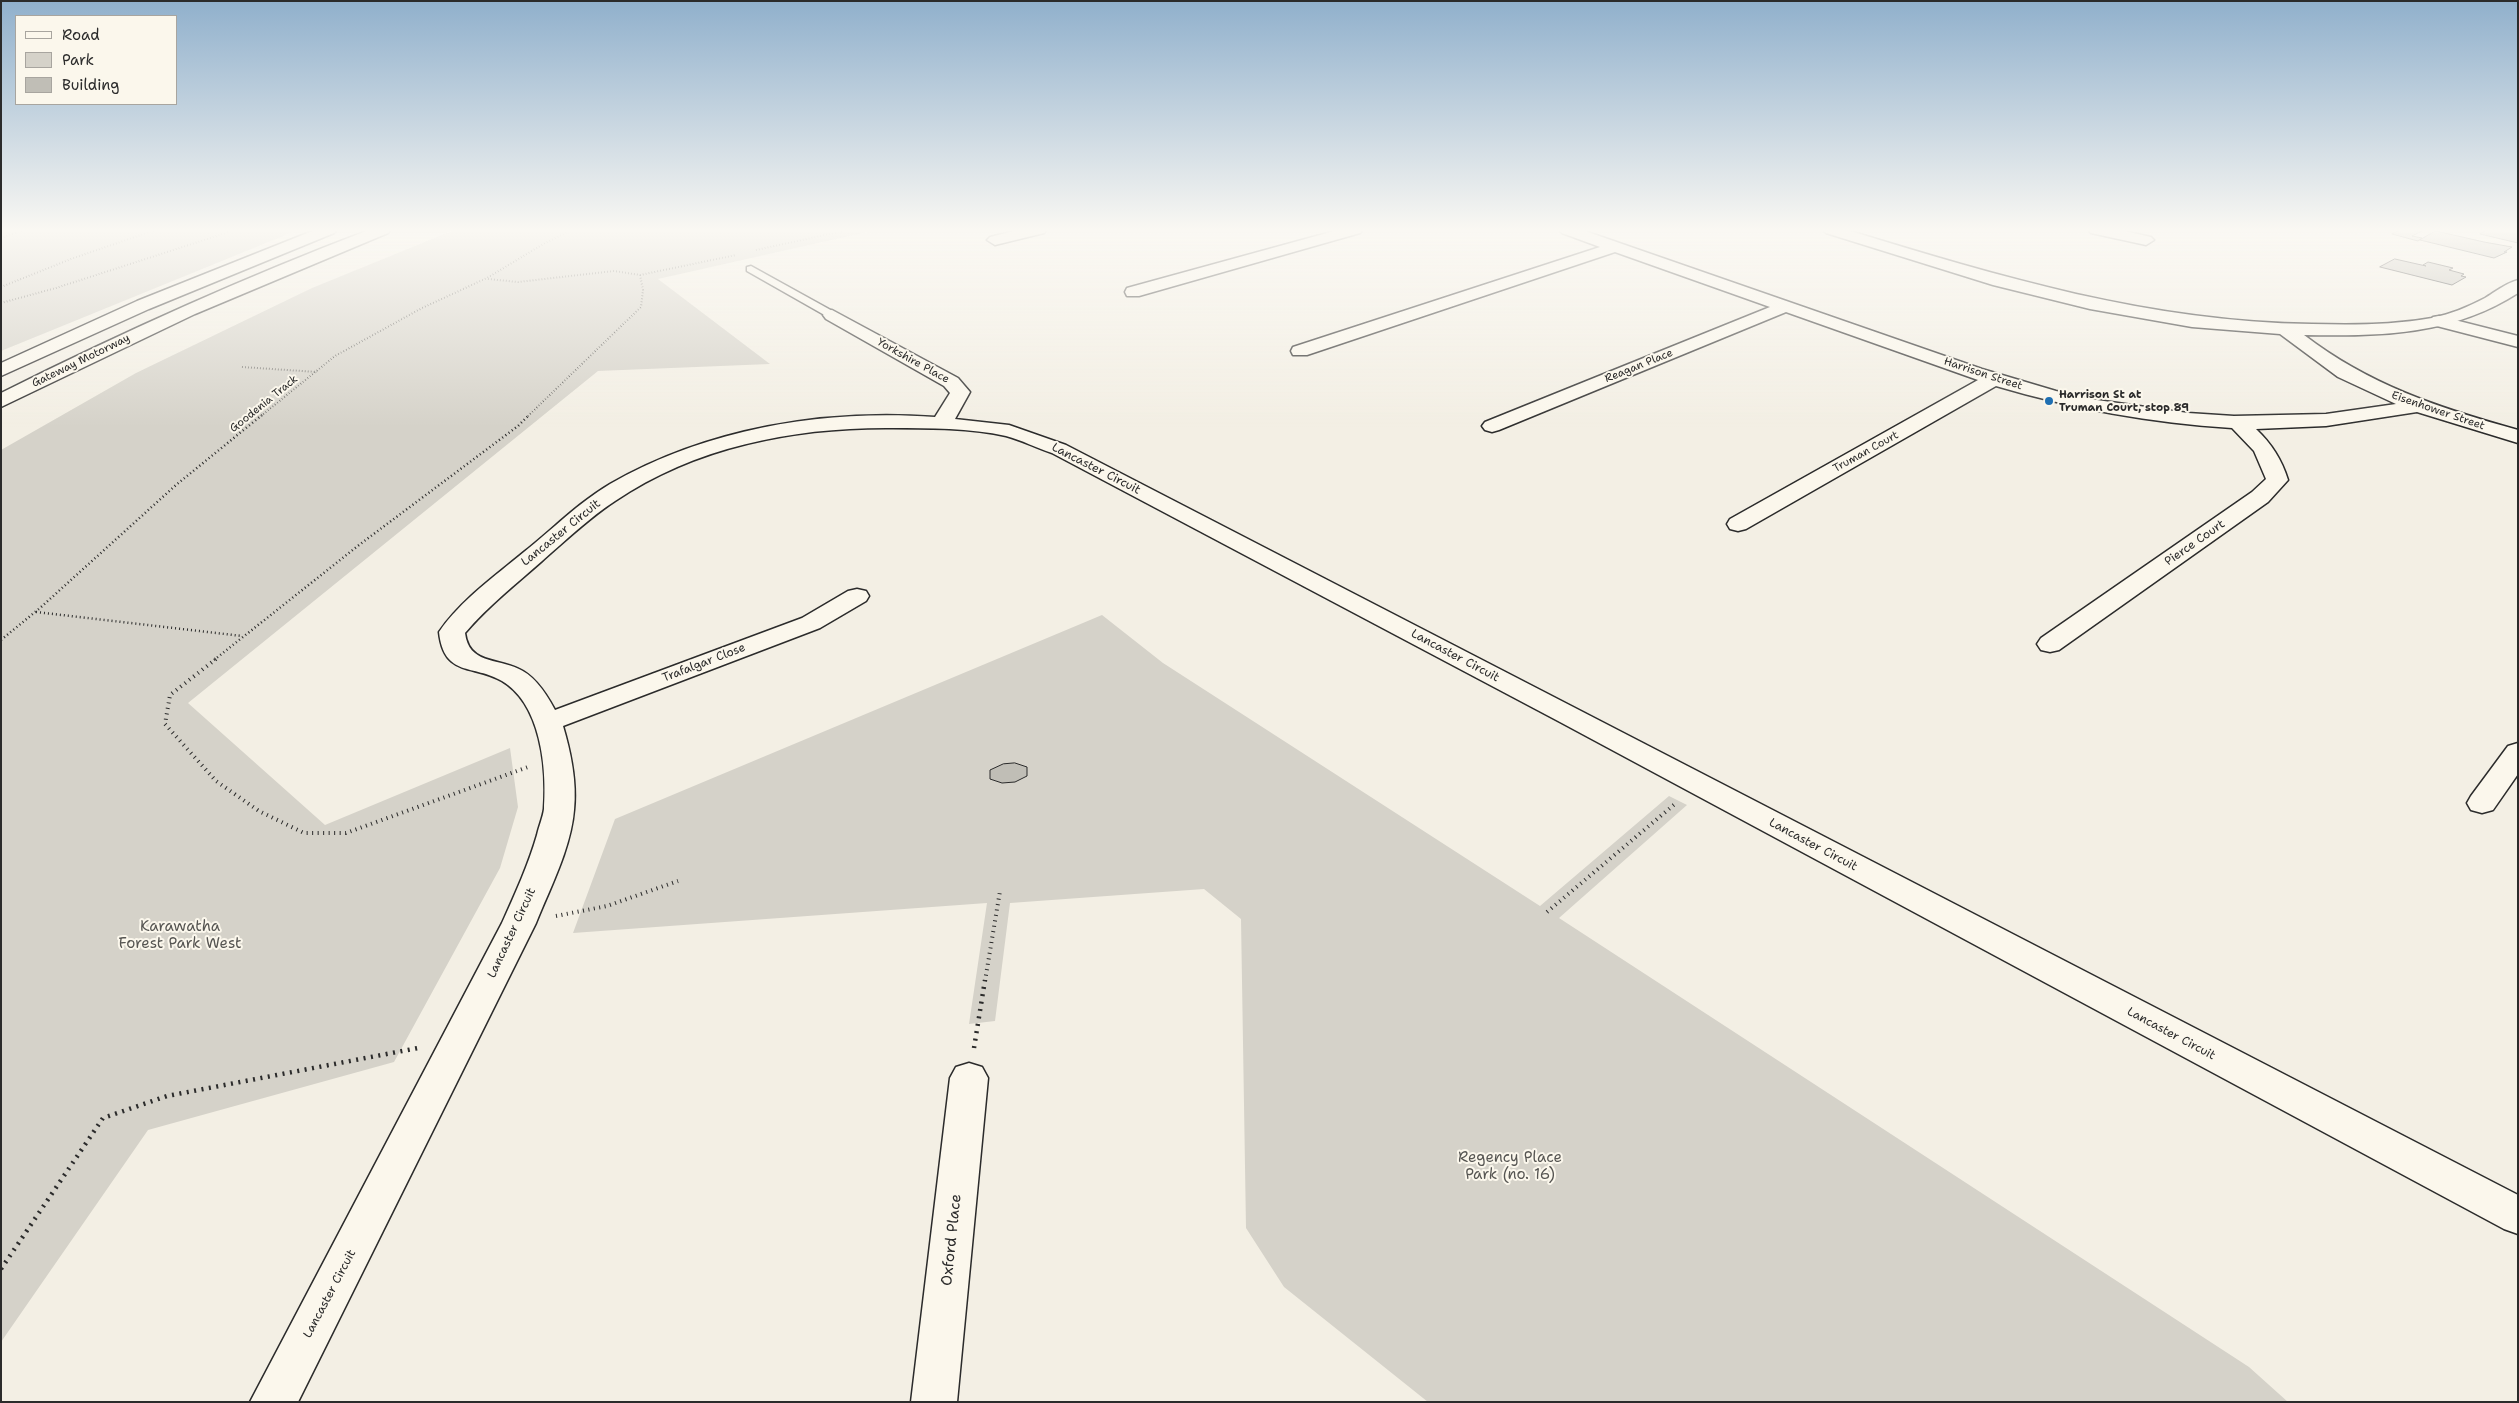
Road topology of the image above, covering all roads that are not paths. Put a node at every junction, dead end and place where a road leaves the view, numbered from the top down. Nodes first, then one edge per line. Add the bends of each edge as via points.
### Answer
1 (167, 295) edge
2 (222, 295) edge
3 (797, 295) edge
4 (1468, 295) edge
5 (1755, 295) edge
6 (2055, 295) edge
7 (2500, 295) edge
8 (1786, 306) junction
9 (832, 316) joint
10 (2439, 320) junction
11 (2286, 330) junction
12 (2518, 342) edge
13 (1300, 351) dead end
14 (1, 370) edge
15 (1994, 379) junction
16 (1, 401) edge
17 (2416, 406) junction
18 (2237, 422) junction
19 (942, 423) junction
20 (1492, 426) dead end
21 (2518, 437) edge
22 (1738, 524) dead end
23 (857, 596) dead end
24 (2050, 644) dead end
25 (548, 722) junction
26 (2518, 752) edge
27 (2482, 803) dead end
28 (969, 1078) road end
29 (2518, 1216) edge
30 (273, 1402) edge
31 (934, 1402) edge

1 - 14 main road, Gateway Motorway
2 - 16 main road, Gateway Motorway via 160,322
3 - 9 lane
4 - 13 main road
5 - 8 main road, Harrison Street
6 - 11 main road via 2199,321
7 - 10 main road via 2478,308
8 - 15 main road, Harrison Street
8 - 20 main road, Reagan Place
9 - 19 main road, Yorkshire Place via 951,382 960,392
10 - 11 main road via 2373,329
10 - 12 main road
11 - 17 main road, Eisenhower Street via 2346,373
15 - 18 main road, Harrison Street via 2098,406
15 - 22 main road, Truman Court
17 - 18 main road, Harrison Street via 2289,423
17 - 21 main road, Eisenhower Street
18 - 24 main road, Pierce Court via 2272,459 2277,480 2253,502
19 - 25 main road, Lancaster Circuit via 846,422 750,437 659,468 585,511 473,608 452,632 454,648 469,662 511,675 533,696
19 - 29 main road, Lancaster Circuit via 1016,433 1059,449
23 - 25 main road, Trafalgar Close via 811,623
25 - 30 main road, Lancaster Circuit via 557,756 559,810 545,863 461,1039
26 - 27 main road
28 - 31 main road, Oxford Place

